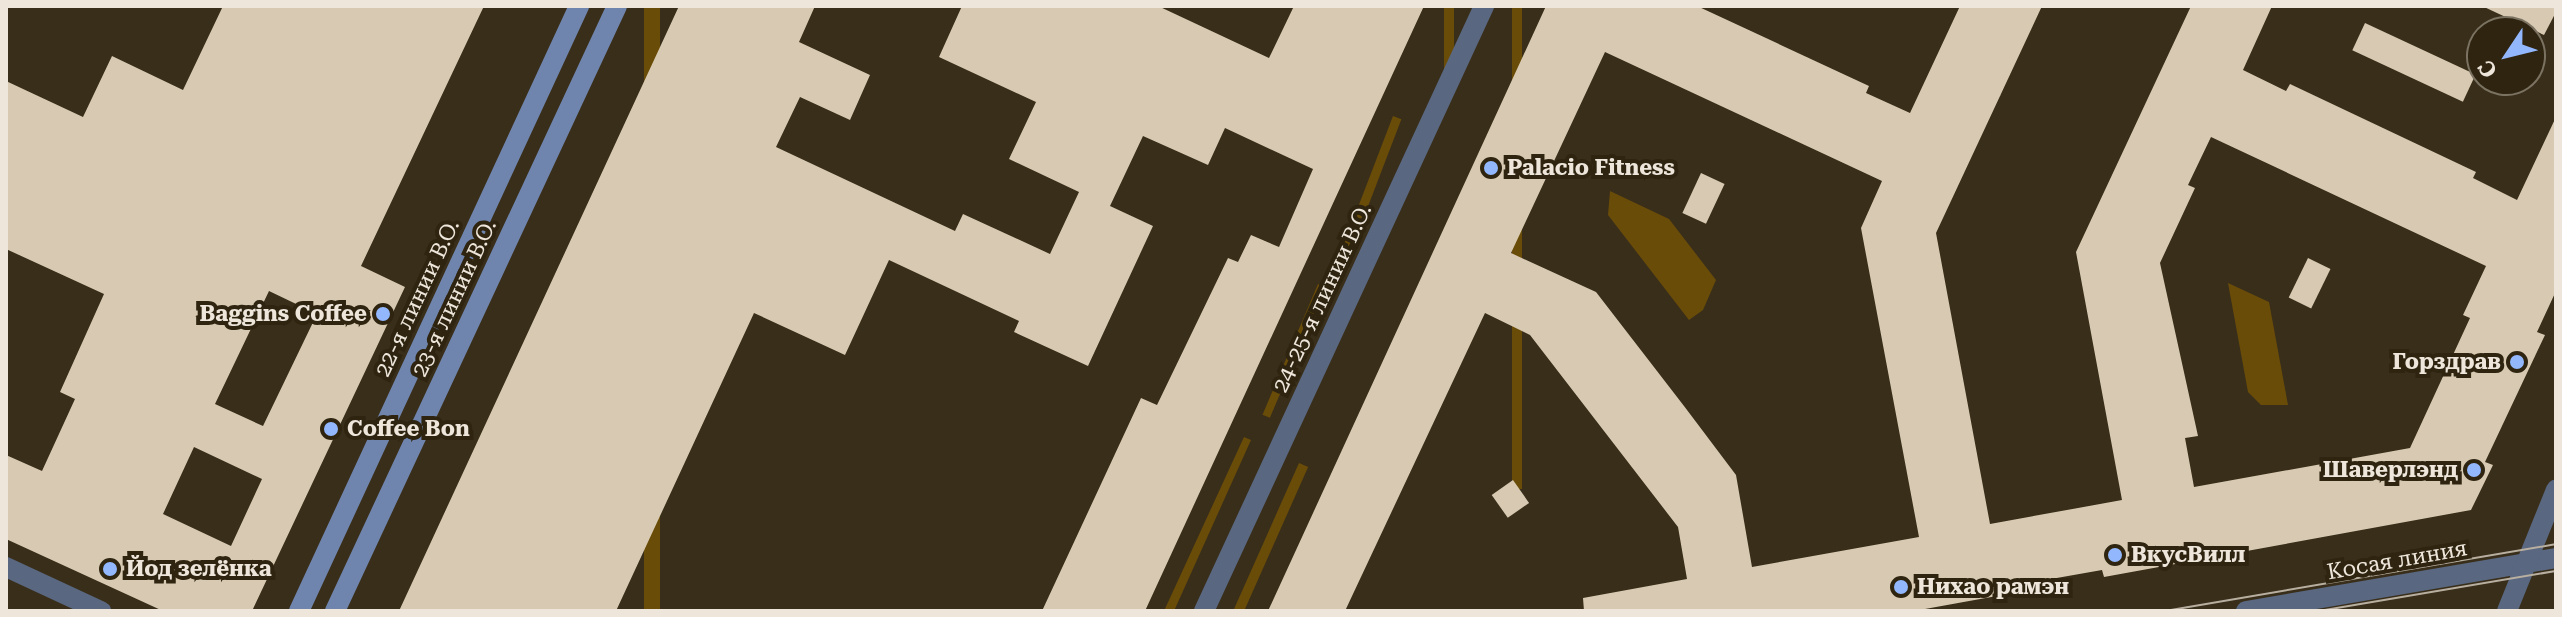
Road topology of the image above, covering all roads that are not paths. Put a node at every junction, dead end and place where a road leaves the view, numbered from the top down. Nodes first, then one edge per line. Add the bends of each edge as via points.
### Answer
1 (579, 6) edge
2 (617, 6) edge
3 (1484, 6) edge
4 (2556, 490) edge
5 (2556, 558) edge
6 (2527, 562) junction
7 (6, 567) edge
8 (101, 611) edge
9 (299, 611) edge
10 (335, 611) edge
11 (1204, 611) edge
12 (2246, 611) edge
13 (2507, 611) edge

1 - 9 street, 22-я линии В.О.
2 - 10 street, 23-я линии В.О.
3 - 11 street, 24-25-я линии В.О.
4 - 6 street
5 - 6 street, Косая линия
6 - 12 street, Косая линия
6 - 13 street
7 - 8 street

